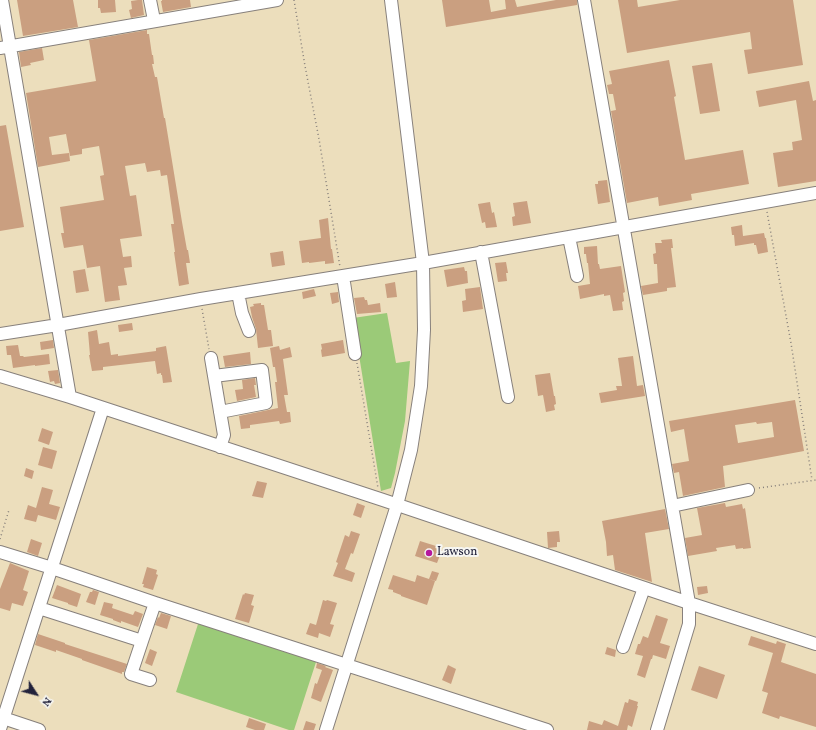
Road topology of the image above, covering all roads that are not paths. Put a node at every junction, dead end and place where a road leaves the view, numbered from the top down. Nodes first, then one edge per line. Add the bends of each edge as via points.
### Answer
1 (2, 0) edge
2 (150, 0) edge
3 (277, 0) edge
4 (391, 0) edge
5 (584, 0) edge
6 (154, 20) junction
7 (5, 47) edge
8 (816, 193) edge
9 (623, 228) junction
10 (569, 237) junction
11 (482, 252) junction
12 (423, 263) junction
13 (342, 276) junction
14 (577, 276) dead end
15 (238, 293) junction
16 (58, 325) junction
17 (249, 331) dead end
18 (0, 334) edge
19 (355, 354) road end
20 (210, 358) road end
21 (0, 376) edge
22 (214, 376) junction
23 (70, 397) junction
24 (508, 397) dead end
25 (104, 408) junction
26 (220, 412) junction
27 (220, 447) junction
28 (748, 490) road end
29 (398, 505) junction
30 (672, 506) junction
31 (0, 552) edge
32 (52, 568) junction
33 (644, 588) junction
34 (155, 603) junction
35 (689, 603) junction
36 (39, 608) junction
37 (142, 640) junction
38 (816, 644) edge
39 (623, 647) dead end
40 (347, 665) junction
41 (150, 680) dead end
42 (1, 721) edge
43 (39, 730) edge
44 (326, 730) edge
45 (547, 730) edge
46 (657, 730) edge

1 - 7 street
2 - 6 street
3 - 6 street
4 - 12 street
5 - 9 street
6 - 7 street
7 - 16 street
8 - 9 street
9 - 10 street
9 - 30 street
10 - 11 street
10 - 14 street
11 - 12 street
11 - 24 street
12 - 13 street
12 - 29 street via 424,330 421,386 411,450
13 - 15 street
13 - 19 street
15 - 16 street
15 - 17 street
16 - 18 street
16 - 23 street
20 - 22 street
21 - 23 street
22 - 26 street
22 - 26 street via 262,370 266,403
23 - 25 street
25 - 27 street
25 - 32 street
26 - 27 street via 224,435
27 - 29 street
28 - 30 street
29 - 33 street
29 - 40 street
30 - 35 street
31 - 32 street
32 - 34 street
32 - 36 street
33 - 35 street
33 - 39 street
34 - 37 street
34 - 40 street
35 - 38 street
35 - 46 street via 689,624
36 - 37 street
36 - 42 street
37 - 41 street via 130,674
40 - 44 street
40 - 45 street
42 - 43 street

